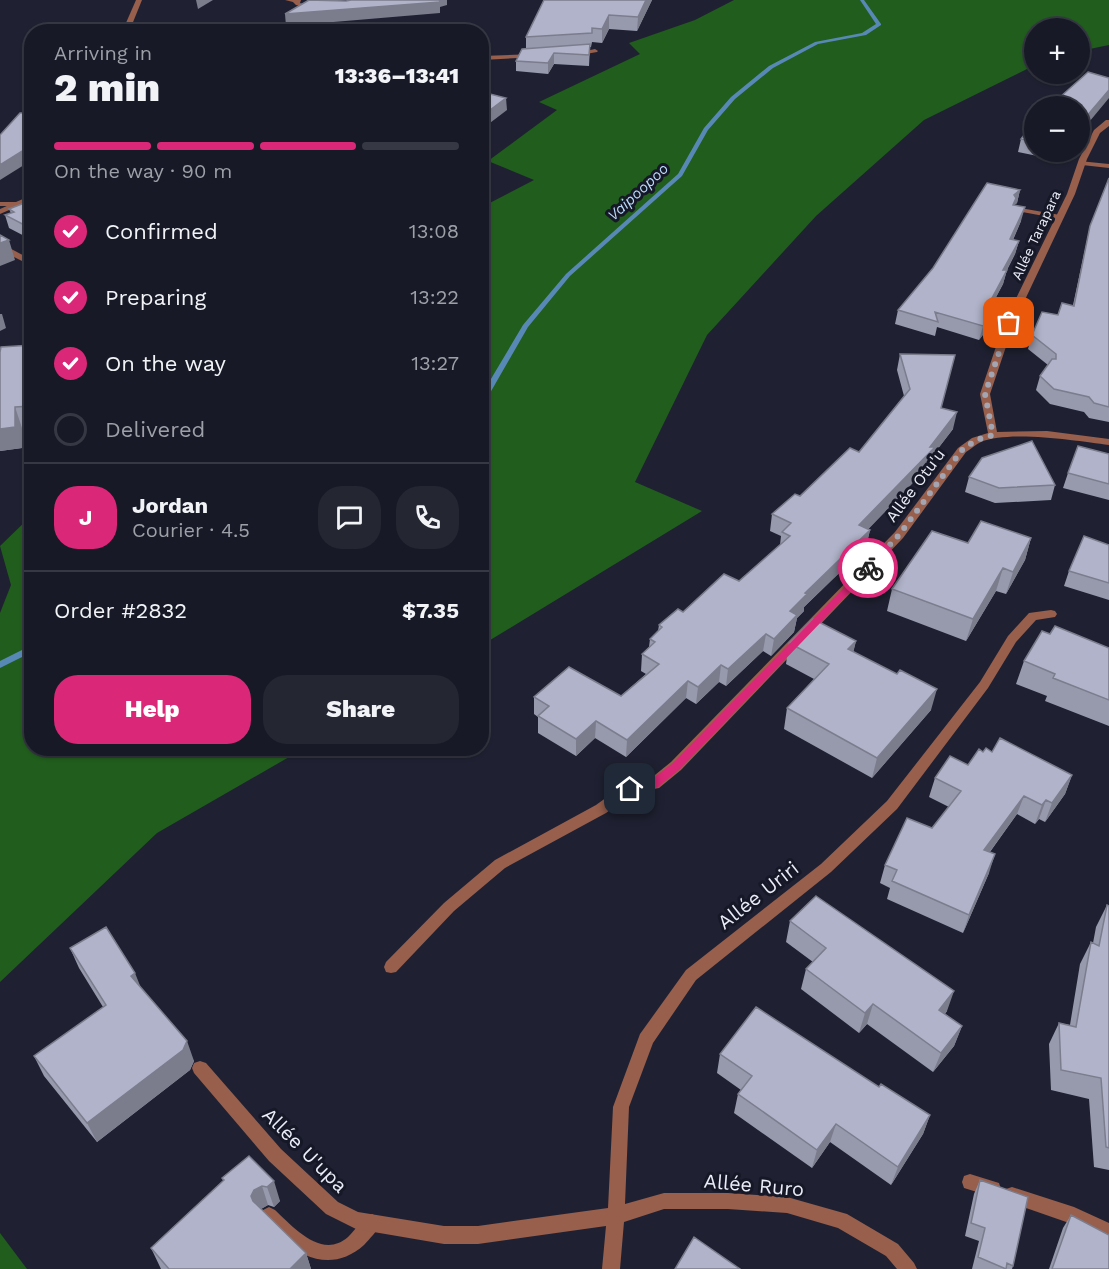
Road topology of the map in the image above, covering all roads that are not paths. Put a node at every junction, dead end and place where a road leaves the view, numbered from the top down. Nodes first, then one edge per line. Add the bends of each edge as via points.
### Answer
1 (139, 0) edge
2 (288, 0) edge
3 (298, 0) edge
4 (326, 8) edge
5 (128, 24) edge
6 (595, 51) dead end
7 (544, 55) edge
8 (563, 55) edge
9 (489, 58) edge
10 (1109, 122) edge
11 (1082, 163) junction
12 (1109, 166) edge
13 (24, 200) edge
14 (0, 204) edge
15 (16, 204) junction
16 (1017, 209) edge
17 (0, 212) edge
18 (1060, 218) junction
19 (0, 246) edge
20 (24, 260) edge
21 (993, 435) junction
22 (1109, 442) edge
23 (1051, 614) dead end
24 (391, 967) dead end
25 (200, 1068) dead end
26 (970, 1182) dead end
27 (269, 1216) edge
28 (615, 1216) junction
29 (372, 1223) junction
30 (1109, 1232) edge
31 (611, 1269) edge
32 (908, 1269) edge

1 - 5 street
2 - 3 street
3 - 4 street via 302,6
6 - 8 street
7 - 9 street
10 - 11 street, Allée Tarapara via 1097,132
11 - 12 street
11 - 18 street, Allée Tarapara
13 - 15 street
14 - 15 street
15 - 17 street
16 - 18 street
18 - 21 street, Allée Tarapara via 1009,323 985,394
19 - 20 street
21 - 22 street, Allée Otu'u via 1047,434
21 - 24 street, Allée Otu'u via 962,450 899,535 676,766 654,784 630,789 500,864 449,907
23 - 28 street, Allée Uriri via 1033,616 1012,639 984,684 892,805 826,868 691,975 646,1039 621,1107
25 - 29 street, Allée U'upa via 275,1155 332,1208
26 - 30 street via 1074,1216
27 - 29 street via 294,1240 316,1252 348,1249
28 - 29 street, Allée U'upa via 478,1235 444,1235
28 - 31 street, Allée Uriri
28 - 32 street, Allée Ruro via 664,1201 787,1205 841,1220 892,1250

